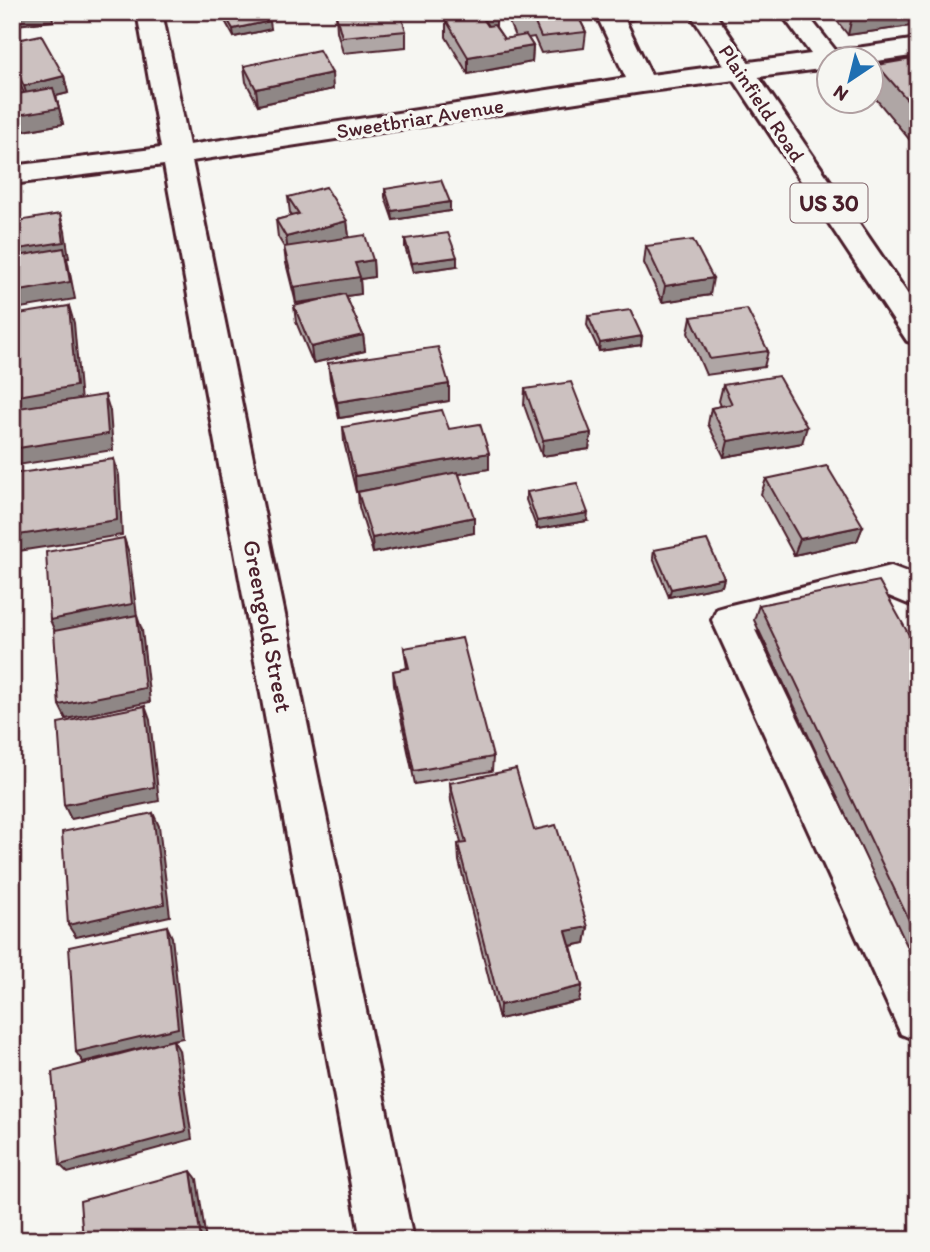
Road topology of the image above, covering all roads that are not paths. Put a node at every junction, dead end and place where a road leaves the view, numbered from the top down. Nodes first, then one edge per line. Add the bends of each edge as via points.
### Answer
1 (149, 12) edge
2 (628, 12) edge
3 (701, 12) edge
4 (792, 12) edge
5 (819, 46) edge
6 (918, 47) edge
7 (884, 52) edge
8 (814, 62) edge
9 (741, 72) junction
10 (642, 84) junction
11 (176, 155) junction
12 (12, 175) edge
13 (918, 333) edge
14 (918, 593) edge
15 (918, 1018) edge
16 (387, 1240) edge

1 - 11 street, Greengold Street
2 - 10 street via 610,16
3 - 9 street, Plainfield Road / US 30
4 - 5 street
6 - 7 street, Sweetbriar Avenue
8 - 9 street, Sweetbriar Avenue
9 - 10 street, Sweetbriar Avenue
9 - 13 street, Plainfield Road / US 30
10 - 11 street, Sweetbriar Avenue
11 - 12 street, Sweetbriar Avenue
11 - 16 street, Greengold Street
14 - 15 street via 891,581 730,620

